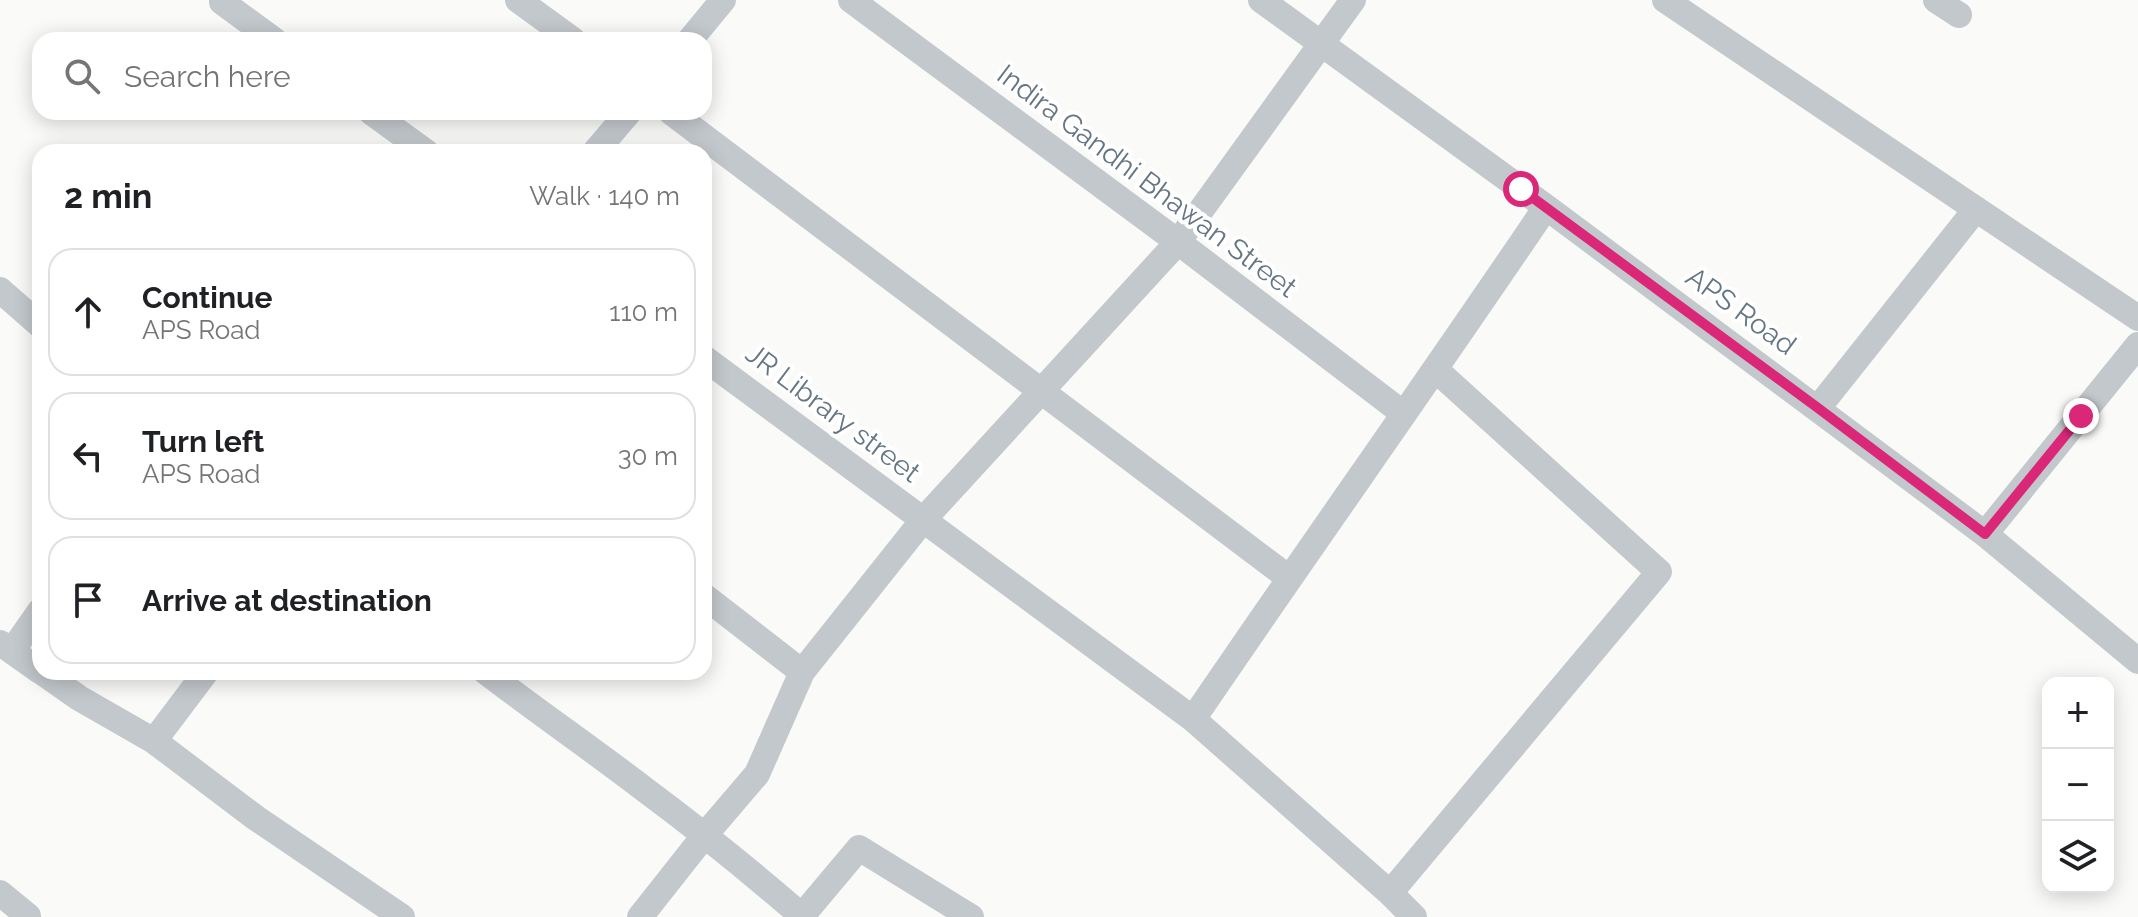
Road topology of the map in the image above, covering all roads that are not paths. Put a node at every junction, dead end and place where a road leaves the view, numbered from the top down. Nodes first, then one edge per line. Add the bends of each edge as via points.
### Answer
1 (518, 0) edge
2 (723, 0) edge
3 (851, 0) edge
4 (1261, 0) edge
5 (1353, 0) edge
6 (1665, 0) edge
7 (1936, 0) edge
8 (222, 2) edge
9 (1959, 15) dead end
10 (263, 32) edge
11 (562, 32) edge
12 (697, 32) edge
13 (1320, 44) junction
14 (382, 120) edge
15 (622, 120) edge
16 (682, 120) edge
17 (415, 144) edge
18 (602, 144) edge
19 (1546, 207) junction
20 (1976, 209) junction
21 (1178, 242) junction
22 (0, 290) edge
23 (32, 318) edge
24 (2138, 318) edge
25 (2138, 345) edge
26 (712, 364) edge
27 (1436, 370) junction
28 (1041, 390) junction
29 (1818, 408) junction
30 (1404, 414) junction
31 (923, 520) junction
32 (1985, 534) junction
33 (1289, 578) junction
34 (712, 602) edge
35 (32, 619) edge
36 (6, 647) edge
37 (2138, 661) edge
38 (32, 666) edge
39 (802, 672) junction
40 (53, 680) edge
41 (200, 680) edge
42 (496, 680) edge
43 (1193, 719) junction
44 (154, 741) junction
45 (704, 836) junction
46 (0, 893) edge
47 (1390, 893) junction
48 (28, 916) edge
49 (801, 916) edge
50 (402, 917) edge
51 (640, 917) edge
52 (971, 917) edge
53 (1414, 917) edge

1 - 11 street
2 - 12 street
3 - 21 street, Indira Gandhi Bhawan Street
4 - 13 street, APS Road
5 - 13 street
6 - 20 street
7 - 9 street
8 - 10 street
13 - 19 street, APS Road
13 - 21 street
14 - 17 street
15 - 18 street
16 - 28 street
19 - 27 street
19 - 29 street, APS Road
20 - 24 street
20 - 29 street
21 - 28 street
21 - 30 street, Indira Gandhi Bhawan Street
22 - 23 street
25 - 32 street
26 - 31 street, JR Library street
27 - 30 street
27 - 47 street via 1659,572
28 - 31 street
28 - 33 street
29 - 32 street, APS Road
30 - 33 street
31 - 39 street
31 - 43 street, JR Library street
32 - 37 street, APS Road
33 - 43 street
34 - 39 street
35 - 36 street
36 - 38 street
39 - 45 street via 757,774
40 - 44 street
41 - 44 street
42 - 45 street
43 - 47 street, JR Library street
44 - 50 street
45 - 49 street
45 - 51 street
46 - 48 street
47 - 53 street, JR Library street
49 - 52 street via 859,848

